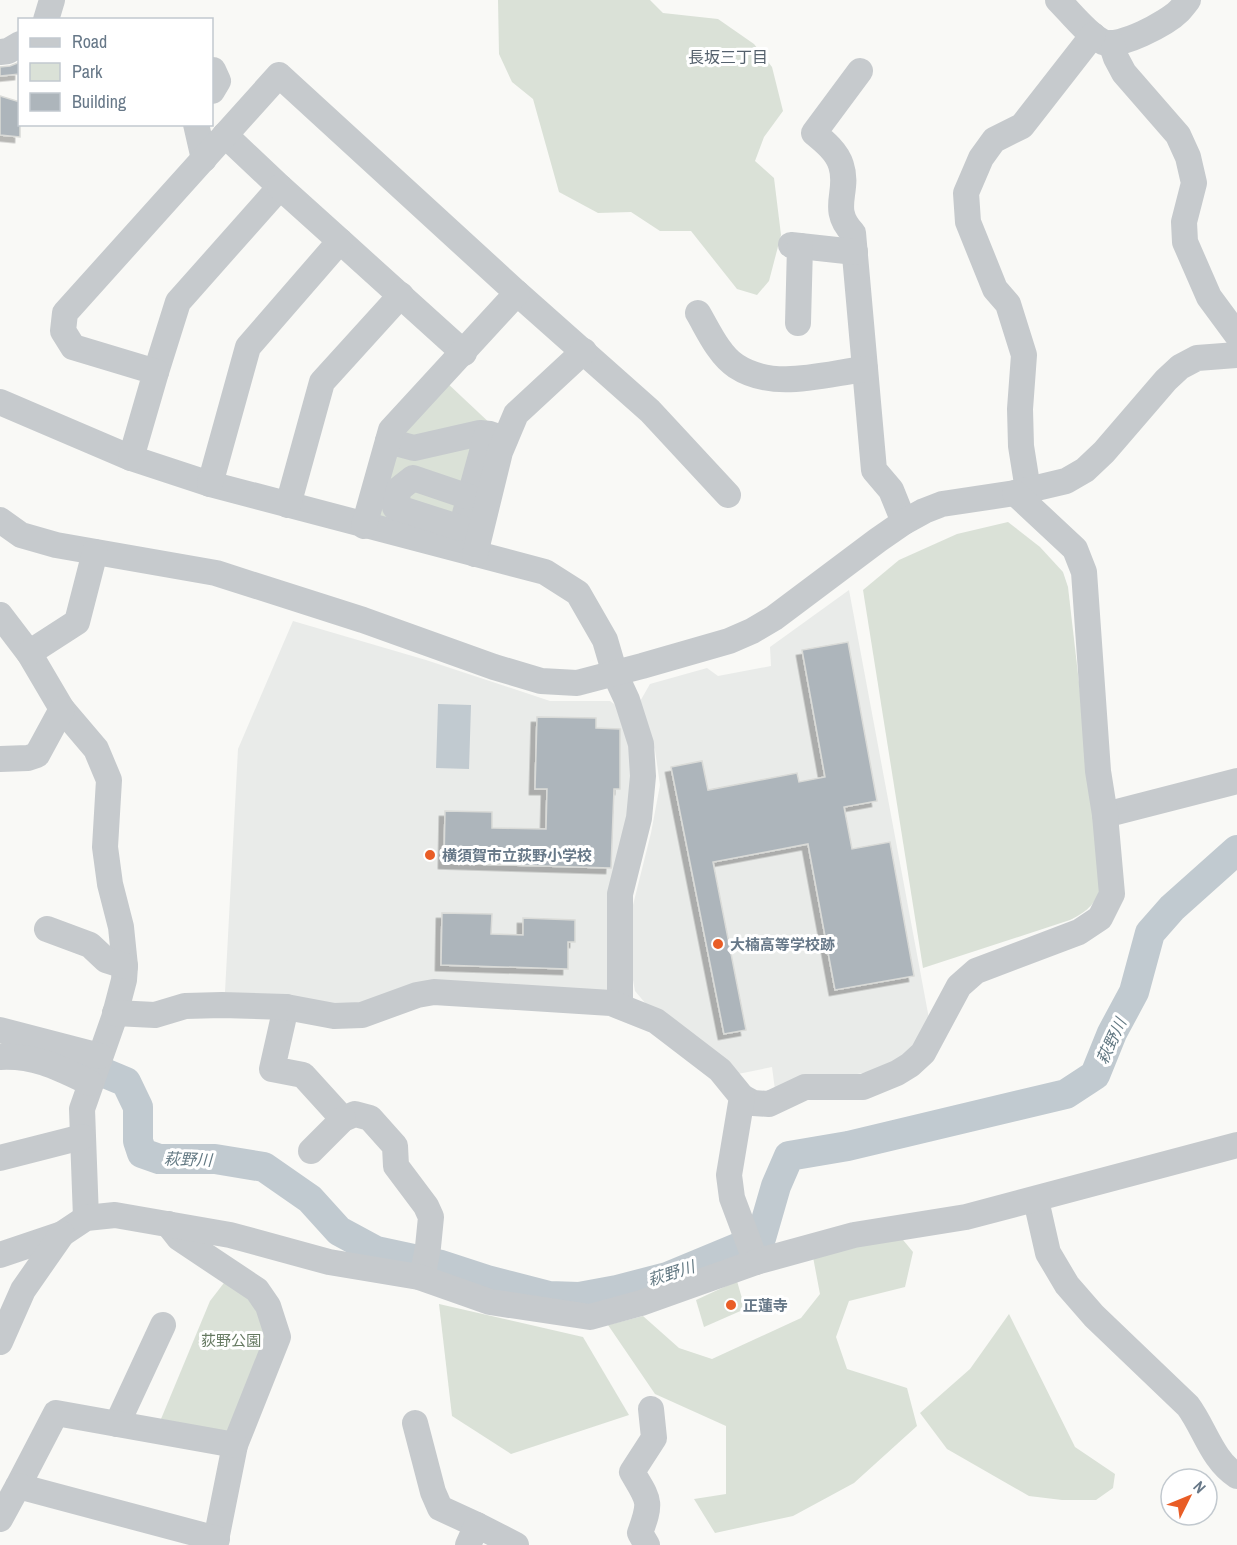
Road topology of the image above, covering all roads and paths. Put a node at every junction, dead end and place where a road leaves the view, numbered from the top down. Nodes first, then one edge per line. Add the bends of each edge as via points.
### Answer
1 (52, 0) edge
2 (1058, 0) edge
3 (1188, 0) edge
4 (47, 18) edge
5 (1102, 39) junction
6 (18, 45) edge
7 (0, 52) edge
8 (213, 70) edge
9 (860, 70) dead end
10 (213, 89) edge
11 (196, 126) edge
12 (225, 135) junction
13 (204, 159) junction
14 (280, 187) junction
15 (340, 241) junction
16 (855, 252) junction
17 (517, 293) junction
18 (401, 295) junction
19 (698, 313) dead end
20 (798, 323) dead end
21 (1237, 335) edge
22 (584, 351) junction
23 (464, 353) junction
24 (1237, 355) edge
25 (865, 369) junction
26 (156, 372) junction
27 (0, 402) edge
28 (496, 436) junction
29 (387, 441) junction
30 (414, 448) junction
31 (131, 458) junction
32 (413, 478) junction
33 (210, 484) junction
34 (1021, 492) junction
35 (728, 495) dead end
36 (470, 497) junction
37 (288, 505) junction
38 (0, 520) edge
39 (904, 522) junction
40 (364, 526) junction
41 (471, 541) junction
42 (95, 552) junction
43 (0, 615) edge
44 (29, 653) junction
45 (615, 674) junction
46 (62, 709) junction
47 (0, 759) edge
48 (1237, 781) edge
49 (1105, 815) junction
50 (47, 929) dead end
51 (125, 966) junction
52 (620, 1006) junction
53 (286, 1007) junction
54 (115, 1013) junction
55 (0, 1030) edge
56 (0, 1056) edge
57 (100, 1056) junction
58 (90, 1083) junction
59 (742, 1097) junction
60 (343, 1119) junction
61 (82, 1137) junction
62 (1237, 1145) edge
63 (311, 1151) dead end
64 (0, 1158) edge
65 (1036, 1200) junction
66 (86, 1218) junction
67 (168, 1224) junction
68 (62, 1234) junction
69 (0, 1255) edge
70 (756, 1262) junction
71 (424, 1264) junction
72 (163, 1325) dead end
73 (0, 1342) edge
74 (651, 1409) dead end
75 (415, 1423) dead end
76 (117, 1424) junction
77 (236, 1445) junction
78 (1237, 1476) edge
79 (18, 1486) junction
80 (0, 1519) edge
81 (472, 1535) edge
82 (640, 1541) edge
83 (216, 1542) edge
84 (516, 1545) edge

1 - 4 street
2 - 5 street
3 - 5 street via 1152,29
5 - 21 street via 1124,73 1178,135 1194,183 1184,222 1185,242 1209,297
5 - 34 street via 1022,126 994,140 981,158 966,193 968,222 995,289 1008,304 1024,355
6 - 7 street
8 - 10 street via 218,81
9 - 16 street via 814,133 833,150 844,173 841,210 844,223 853,233
11 - 13 street
12 - 13 street
12 - 14 street
12 - 17 street via 279,75
13 - 26 street via 65,313 63,331 73,347
14 - 15 street
14 - 26 street via 178,302
15 - 18 street
15 - 33 street via 248,347
16 - 20 street via 795,245
16 - 25 street
17 - 22 street
17 - 23 street
18 - 23 street
18 - 37 street via 322,382
19 - 25 street via 728,358 751,372 781,380
22 - 28 street
22 - 35 street via 650,411
23 - 29 street via 391,430
24 - 34 street via 1197,358 1180,367 1085,470 1066,481
25 - 39 street via 874,470 891,490
26 - 31 street
27 - 31 street
28 - 30 street via 480,433
28 - 36 street
28 - 41 street via 500,452
29 - 30 street
29 - 40 street
30 - 32 street via 403,461
31 - 33 street
32 - 36 street
32 - 41 street via 399,489 395,507
33 - 37 street
34 - 39 street via 942,504
34 - 49 street via 1075,549 1084,572 1098,771
36 - 41 street
37 - 40 street
38 - 42 street via 21,535
39 - 45 street via 752,632
40 - 41 street
41 - 45 street via 545,572 578,593 605,640
42 - 44 street via 77,622
42 - 45 street via 216,573 541,681 577,683
43 - 44 street
44 - 46 street
45 - 52 street via 641,744 643,776 639,818 620,894
46 - 47 street via 37,755
46 - 51 street via 96,748 110,780 105,847
48 - 49 street
49 - 59 street via 1112,894 1100,918 1068,937 976,971 959,986 923,1053 897,1073 863,1087 805,1088 769,1104 753,1103
50 - 51 street via 90,945 106,960
51 - 54 street
52 - 53 street via 434,992 362,1015 334,1016
52 - 59 street via 656,1021 720,1070
53 - 54 street via 185,1006 155,1015
53 - 60 street via 272,1069 303,1075
54 - 57 street
55 - 57 street
56 - 58 street via 48,1063
57 - 58 street
58 - 61 street via 82,1109
59 - 70 street via 729,1175 732,1198
60 - 63 street
60 - 71 street via 355,1114 370,1118 395,1146 396,1166 431,1216
61 - 64 street
61 - 66 street
62 - 65 street
65 - 70 street via 966,1217 854,1235
65 - 78 street via 1048,1253 1067,1285 1188,1406 1215,1455
66 - 67 street via 115,1215
66 - 68 street
67 - 71 street via 230,1235 329,1262
67 - 77 street via 179,1238 257,1290 268,1306 278,1337
68 - 69 street
68 - 73 street via 23,1290
70 - 71 street via 590,1317 490,1302
72 - 76 street
74 - 82 street via 654,1438 632,1472 647,1498
75 - 81 street via 440,1508
76 - 77 street
76 - 79 street via 56,1413
77 - 83 street
79 - 80 street
79 - 83 street
81 - 84 street

